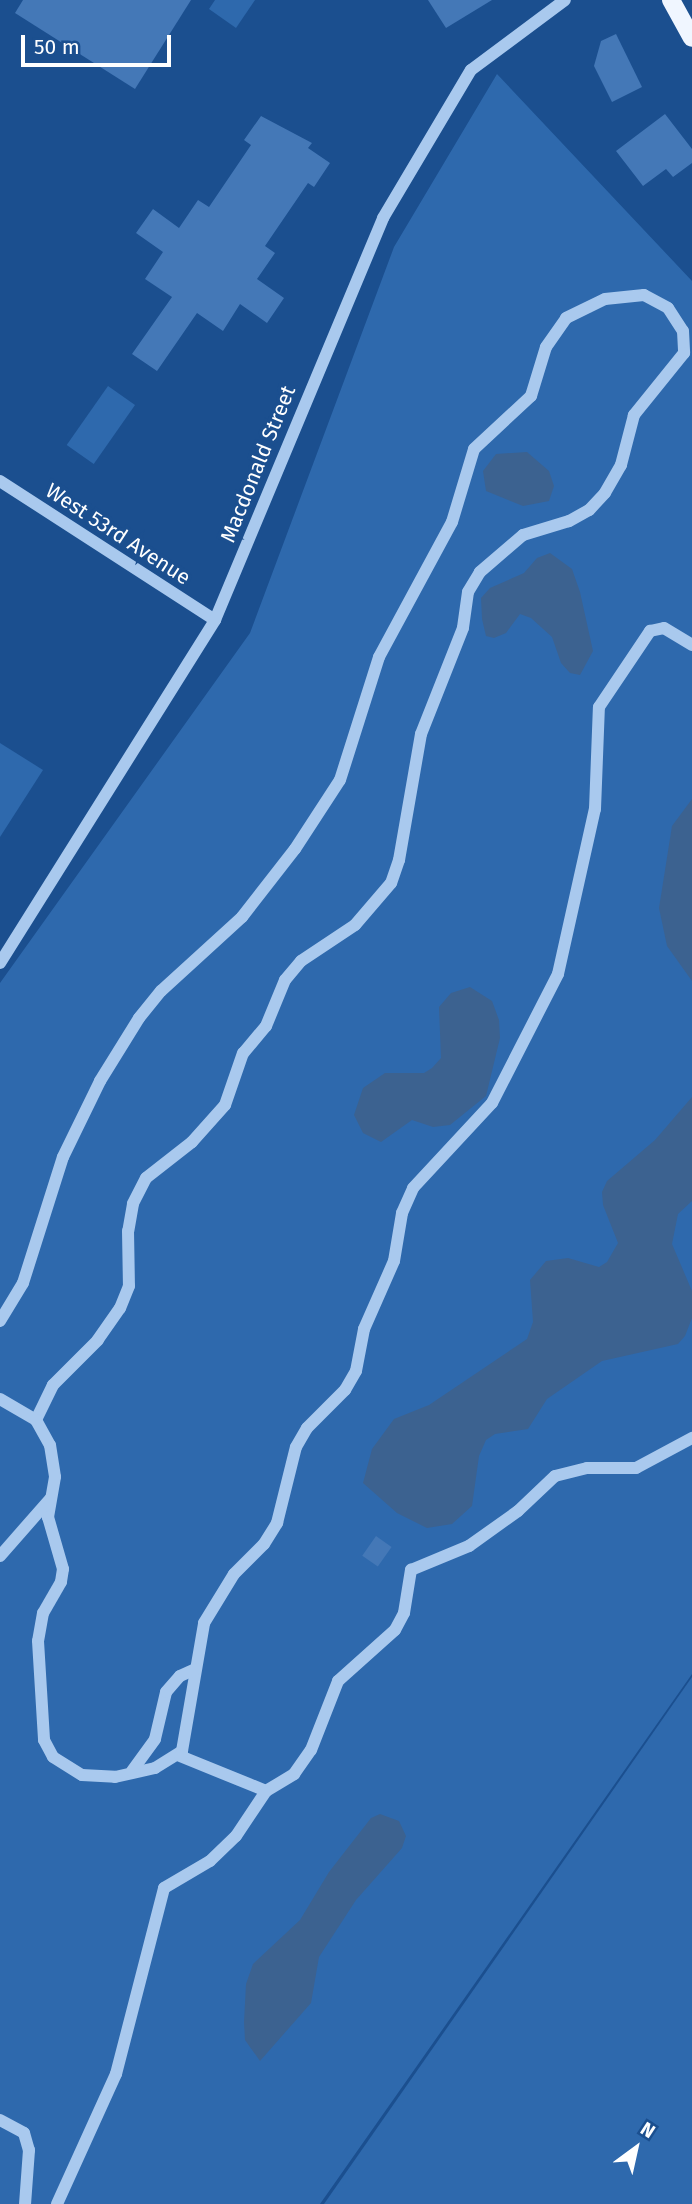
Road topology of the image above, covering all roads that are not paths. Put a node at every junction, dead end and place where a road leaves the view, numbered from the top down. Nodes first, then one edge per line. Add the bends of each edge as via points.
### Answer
1 (565, 0) edge
2 (671, 0) edge
3 (692, 38) edge
4 (0, 481) edge
5 (215, 620) junction
6 (692, 645) edge
7 (0, 963) edge
8 (0, 1321) edge
9 (0, 1399) edge
10 (36, 1420) junction
11 (692, 1437) edge
12 (50, 1498) junction
13 (0, 1556) edge
14 (196, 1669) junction
15 (180, 1756) junction
16 (132, 1771) junction
17 (266, 1791) junction
18 (0, 2120) edge
19 (25, 2204) edge
20 (57, 2204) edge

1 - 5 street, Macdonald Street via 471,70 376,229
2 - 3 main road
4 - 5 street, West 53rd Avenue
5 - 7 street, Macdonald Street
6 - 14 street via 664,628 650,631 599,707 595,809 558,974 492,1103 413,1188 402,1213 394,1261 364,1329 356,1371 345,1391 307,1428 296,1447 277,1523 234,1574 204,1623
8 - 10 street via 23,1283 63,1157 100,1082 139,1018 161,991 242,917 295,849 340,780 379,657 452,522 474,449 531,396 546,347 566,317 605,299 644,295 668,308 684,331 684,354 634,415 621,465 605,493 589,510 569,521 523,535 480,572 468,592 463,628 421,734 391,883 355,925 293,971 266,1026 243,1053 225,1105 192,1142 146,1178 133,1204 128,1231 130,1286 98,1340 53,1385
9 - 10 street
10 - 12 street via 50,1445 55,1477
11 - 17 street via 636,1468 587,1468 555,1476 518,1511 469,1546 411,1570 404,1613 395,1630 338,1681 311,1750 293,1774
12 - 13 street
12 - 16 street via 48,1517 63,1569 61,1582 43,1613 38,1642 44,1740 53,1758 82,1775 115,1777
14 - 15 street
14 - 16 street via 180,1676 166,1692 155,1739
15 - 16 street via 155,1768
15 - 17 street
17 - 20 street via 236,1836 210,1861 164,1888 116,2074
18 - 19 street via 24,2133 29,2150

